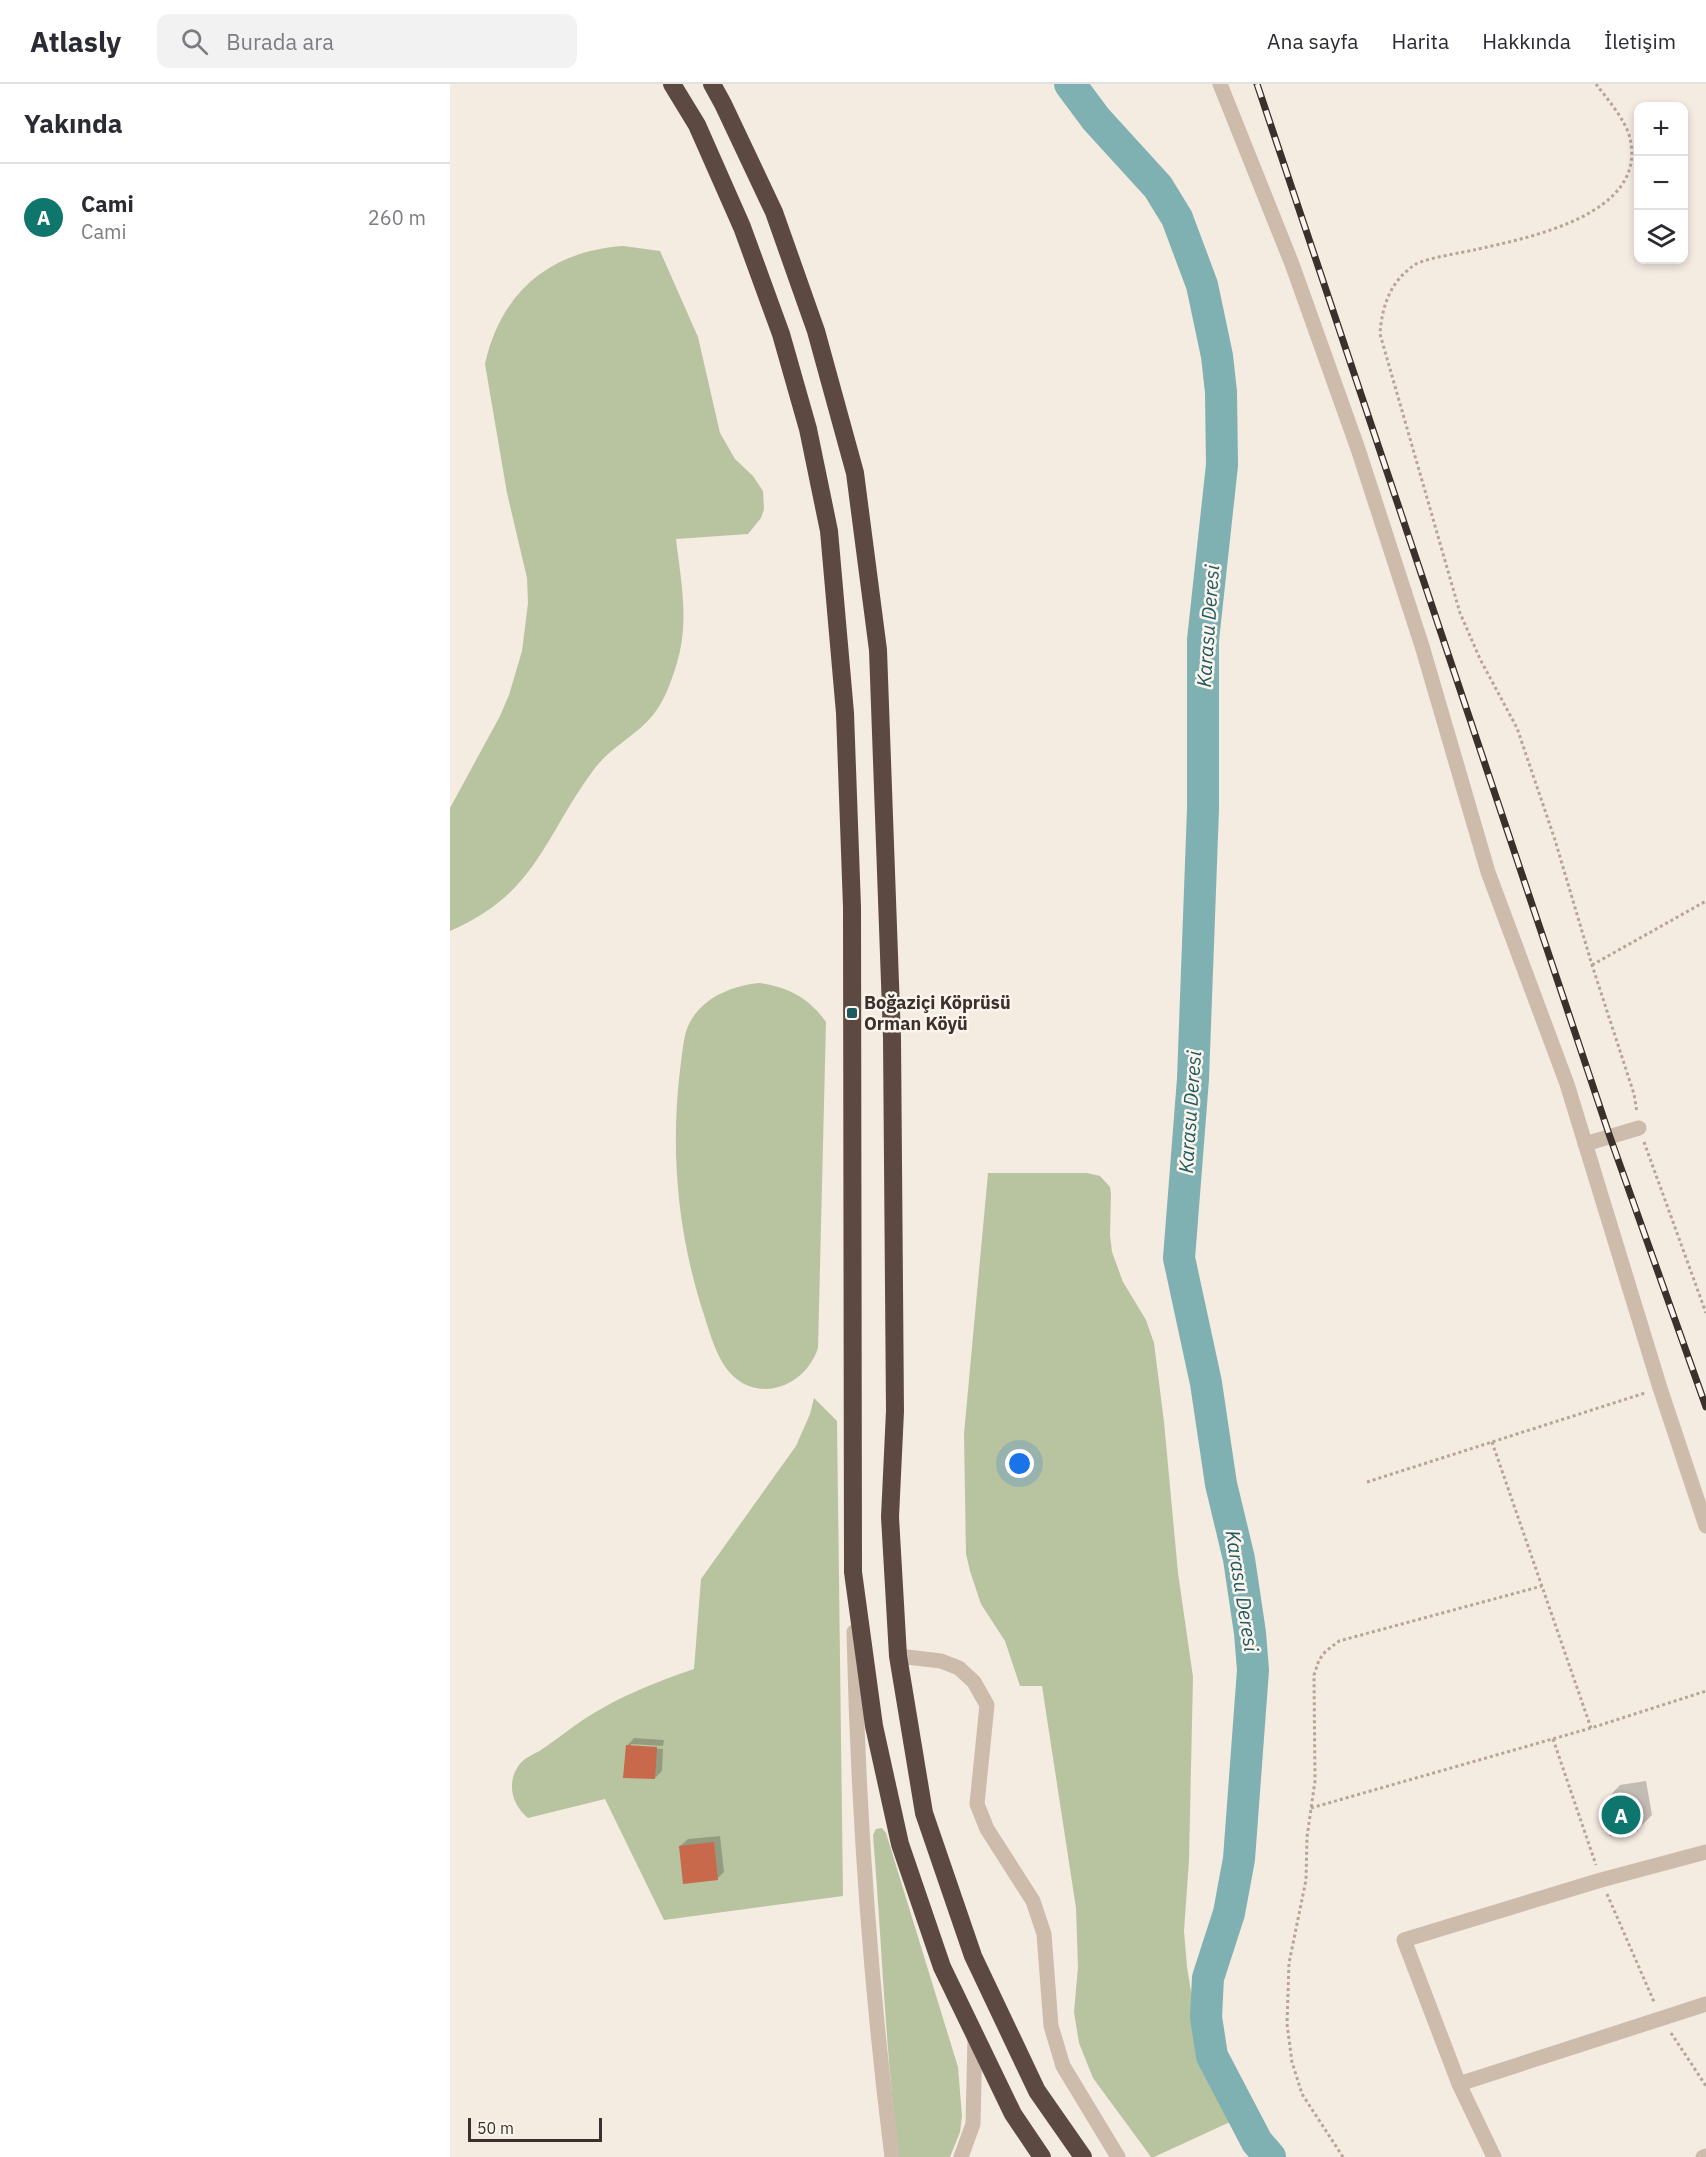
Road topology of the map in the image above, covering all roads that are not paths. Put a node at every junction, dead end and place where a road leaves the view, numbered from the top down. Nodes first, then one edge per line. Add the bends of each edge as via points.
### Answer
1 (672, 84) edge
2 (712, 84) edge
3 (1220, 84) edge
4 (1639, 1128) dead end
5 (1585, 1144) junction
6 (1706, 1526) edge
7 (853, 1572) junction
8 (898, 1656) junction
9 (1706, 1852) edge
10 (1706, 2004) edge
11 (975, 2036) junction
12 (1460, 2084) junction
13 (892, 2157) edge
14 (961, 2157) edge
15 (1042, 2157) edge
16 (1083, 2157) edge
17 (1118, 2157) edge
18 (1494, 2157) edge

1 - 7 highway via 696,124 742,227 781,334 808,429 829,531 845,713 852,907
2 - 8 highway via 774,212 816,332 855,473 878,650 892,1038 895,1411 890,1517
3 - 5 street via 1292,264 1358,449 1422,646 1488,872 1567,1084
4 - 5 street
5 - 6 street
7 - 11 highway via 874,1726 900,1844 942,1967
7 - 13 street via 857,1762 881,2076
8 - 16 highway via 924,1813 973,1956 1038,2091
8 - 17 street via 941,1661 959,1668 974,1682 987,1705 977,1804 987,1829 1033,1901 1044,1934 1051,2026 1063,2066
9 - 12 street via 1404,1940
10 - 12 street
11 - 14 street via 973,2124
11 - 15 highway via 1013,2114
12 - 18 street

